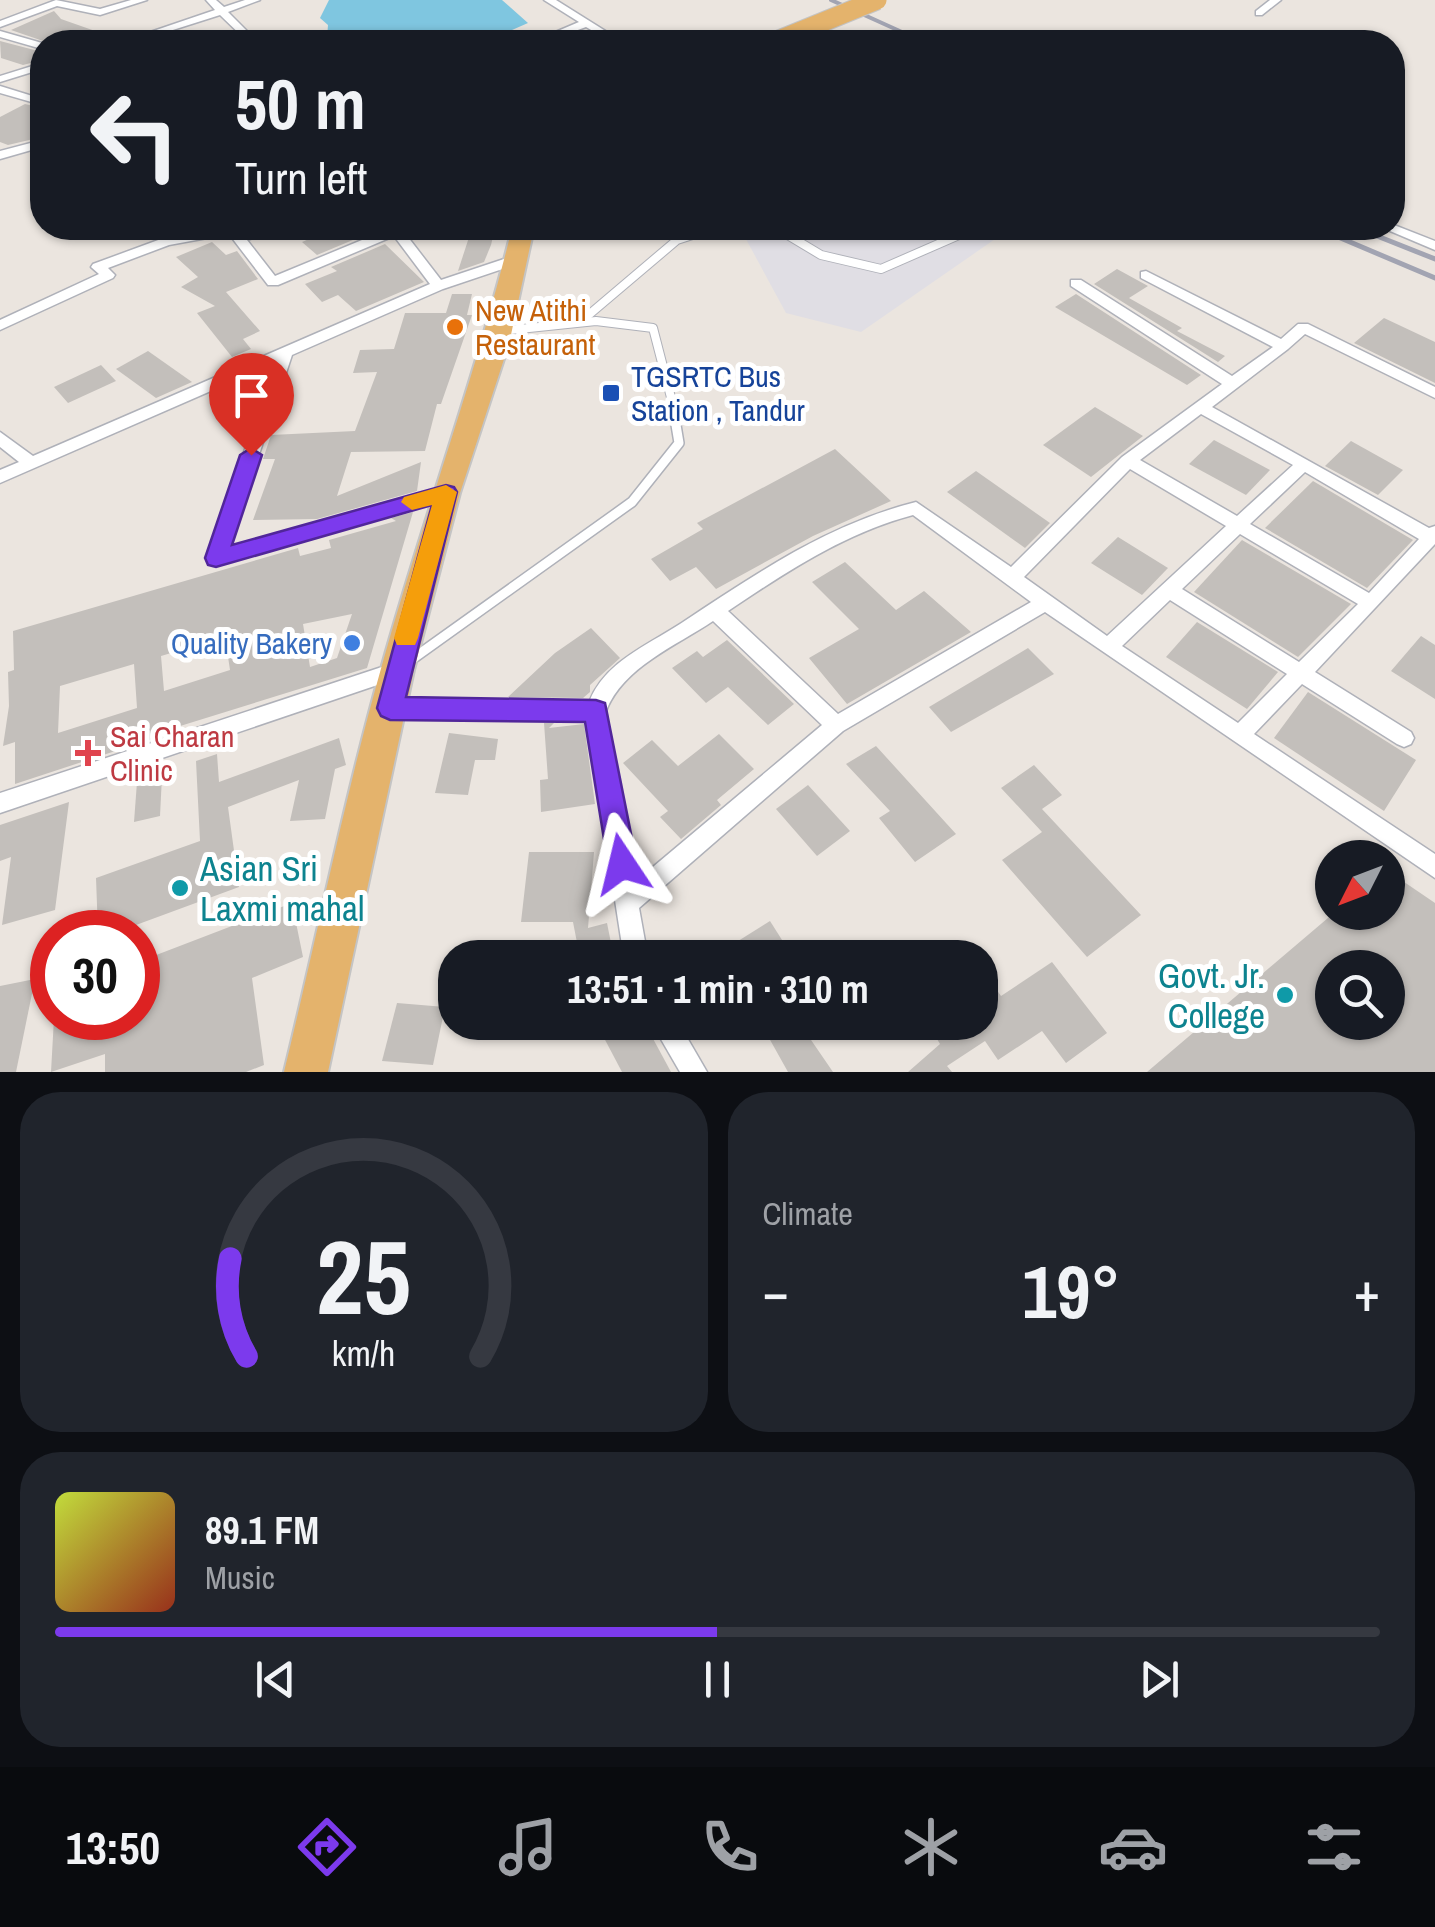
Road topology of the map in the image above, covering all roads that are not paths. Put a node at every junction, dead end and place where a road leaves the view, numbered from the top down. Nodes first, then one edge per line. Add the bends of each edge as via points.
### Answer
1 (211, 0) edge
2 (256, 0) edge
3 (550, 0) edge
4 (877, 0) edge
5 (1276, 0) edge
6 (136, 1) edge
7 (56, 2) edge
8 (220, 11) junction
9 (1259, 13) dead end
10 (0, 24) edge
11 (584, 24) junction
12 (175, 30) edge
13 (240, 30) edge
14 (568, 30) edge
15 (595, 30) edge
16 (803, 30) edge
17 (0, 34) edge
18 (30, 43) edge
19 (30, 70) edge
20 (0, 79) edge
21 (0, 89) edge
22 (30, 98) edge
23 (30, 147) edge
24 (0, 155) edge
25 (1405, 234) edge
26 (177, 240) edge
27 (241, 240) edge
28 (374, 240) edge
29 (407, 240) edge
30 (520, 240) edge
31 (677, 240) edge
32 (796, 240) edge
33 (947, 240) edge
34 (166, 242) joint
35 (1435, 246) edge
36 (515, 260) junction
37 (1146, 275) dead end
38 (1076, 283) dead end
39 (438, 286) junction
40 (583, 320) junction
41 (0, 326) edge
42 (498, 331) junction
43 (1283, 346) junction
44 (286, 352) junction
45 (1233, 384) junction
46 (1435, 393) edge
47 (1202, 408) junction
48 (0, 438) edge
49 (1128, 460) junction
50 (30, 463) junction
51 (1304, 464) junction
52 (0, 477) edge
53 (446, 492) junction
54 (1240, 526) junction
55 (1433, 535) edge
56 (1011, 578) junction
57 (1170, 590) junction
58 (1045, 602) junction
59 (1372, 602) junction
60 (713, 610) junction
61 (1108, 647) junction
62 (397, 670) junction
63 (1299, 674) junction
64 (390, 708) junction
65 (596, 711) junction
66 (836, 725) junction
67 (1239, 735) junction
68 (1404, 738) dead end
69 (0, 802) edge
70 (1435, 867) edge
71 (629, 902) junction
72 (634, 940) edge
73 (674, 1040) edge
74 (306, 1072) edge
75 (694, 1072) edge

1 - 8 street
2 - 8 street
3 - 11 street
4 - 16 highway, bridge
5 - 9 street
6 - 7 street via 100,12
7 - 10 street
8 - 12 street
8 - 13 street
11 - 14 street
11 - 15 street
17 - 18 street
19 - 20 street
21 - 22 street
23 - 24 street
25 - 35 street
26 - 34 street
27 - 28 street via 273,282
29 - 39 street
30 - 36 highway
31 - 40 lane
32 - 33 lane via 822,255 881,269
34 - 41 street via 98,268 108,275
36 - 39 street
36 - 42 highway
37 - 43 street
38 - 45 street
39 - 44 street
40 - 42 lane
40 - 62 lane via 618,318 653,328 679,443 632,502
42 - 53 highway
43 - 45 street
43 - 46 street via 1303,327
44 - 50 street
44 - 53 street via 216,558
45 - 47 street
47 - 49 street
47 - 51 street
48 - 50 street
49 - 54 street
49 - 56 street
50 - 52 street
51 - 54 street
51 - 55 street
53 - 62 highway
54 - 57 street
54 - 59 street
55 - 59 street
56 - 58 street
56 - 60 street via 916,508 854,529
57 - 61 street
57 - 63 street
58 - 61 street
58 - 66 street
59 - 63 street
60 - 65 street via 635,661 605,690
60 - 66 street
61 - 67 street
62 - 64 highway
62 - 69 street
63 - 67 street
63 - 68 street
64 - 65 street
64 - 74 highway
65 - 71 street
66 - 71 street
67 - 70 street
71 - 72 street
73 - 75 street

